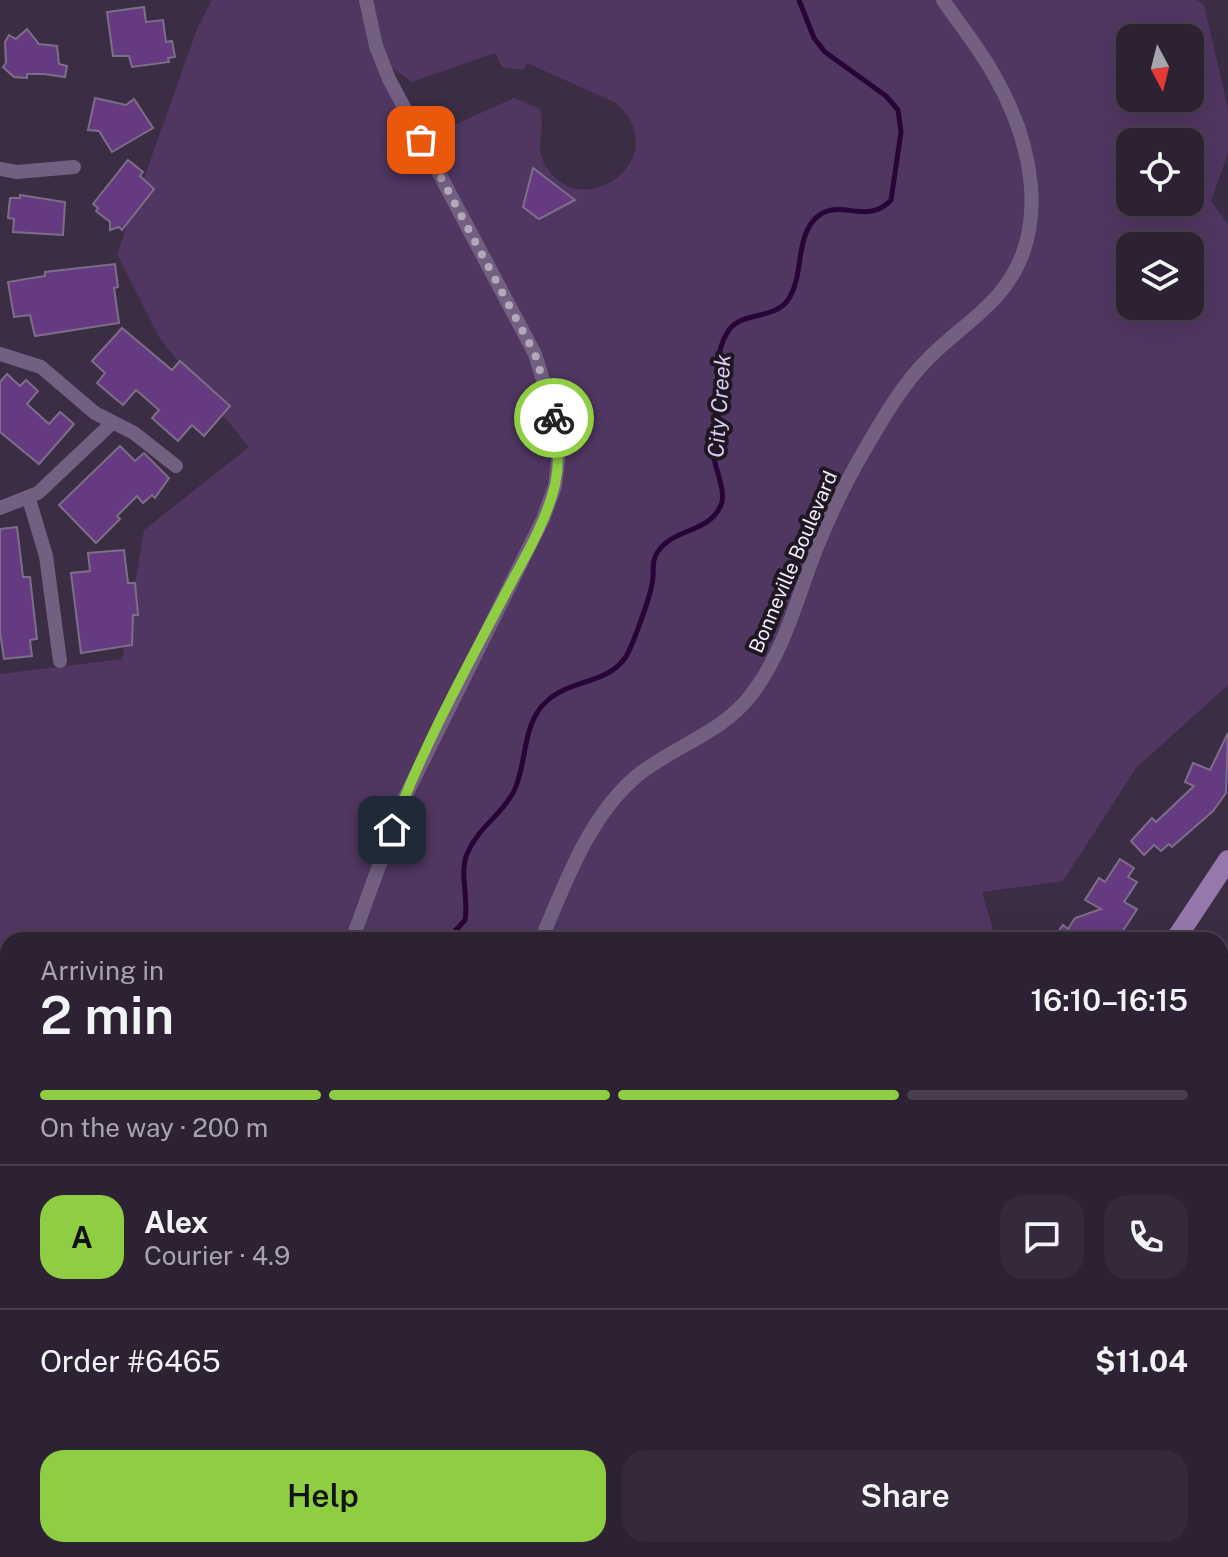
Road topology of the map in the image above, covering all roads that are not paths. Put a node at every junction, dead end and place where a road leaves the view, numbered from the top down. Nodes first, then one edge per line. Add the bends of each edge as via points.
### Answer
1 (366, 0) edge
2 (943, 0) edge
3 (74, 167) dead end
4 (0, 169) edge
5 (0, 354) edge
6 (112, 423) junction
7 (176, 466) dead end
8 (29, 499) junction
9 (0, 508) edge
10 (60, 661) dead end
11 (1228, 860) edge
12 (355, 932) edge
13 (545, 932) edge
14 (1180, 932) edge

1 - 12 street via 389,79 535,354 559,453 543,519 402,803
2 - 13 street, Bonneville Boulevard via 993,71 1020,135 1033,203 1021,260 998,295 924,362 874,434 818,546 767,673 728,719 620,792 586,843
3 - 4 street
5 - 6 street via 41,367
6 - 7 street via 147,441
6 - 8 street
8 - 9 street
8 - 10 street via 46,556
11 - 14 street

